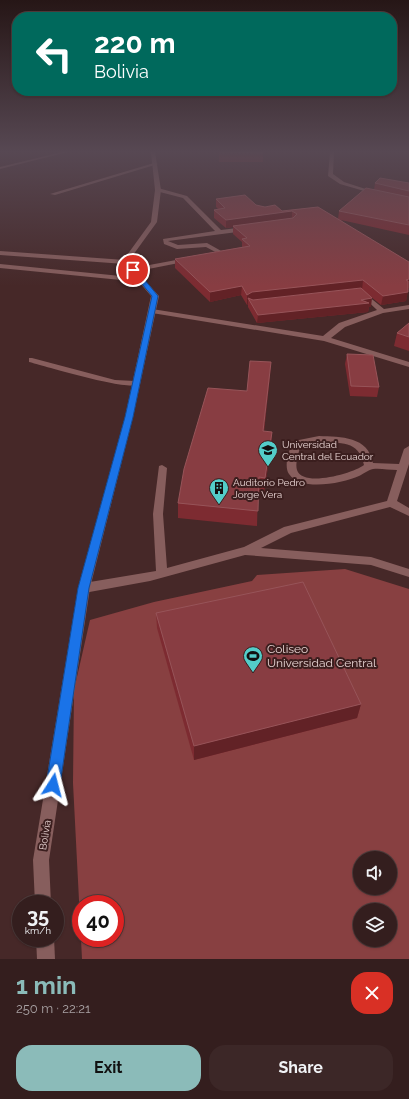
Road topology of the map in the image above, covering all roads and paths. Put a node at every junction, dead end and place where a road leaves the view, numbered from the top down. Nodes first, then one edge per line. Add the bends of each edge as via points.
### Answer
1 (157, 197) edge
2 (184, 197) edge
3 (249, 228) edge
4 (220, 232) junction
5 (230, 251) edge
6 (0, 253) edge
7 (221, 253) junction
8 (213, 254) edge
9 (198, 257) edge
10 (125, 262) junction
11 (0, 266) edge
12 (133, 270) junction
13 (141, 280) junction
14 (354, 294) edge
15 (409, 307) edge
16 (152, 311) junction
17 (382, 311) junction
18 (325, 339) junction
19 (32, 360) dead end
20 (409, 365) edge
21 (135, 384) junction
22 (409, 449) edge
23 (369, 466) junction
24 (403, 467) junction
25 (162, 468) dead end
26 (392, 503) junction
27 (409, 512) edge
28 (245, 551) junction
29 (409, 573) edge
30 (162, 574) junction
31 (84, 588) junction
32 (43, 895) edge
33 (45, 947) edge
34 (46, 959) edge

1 - 10 street via 154,222
2 - 4 street
3 - 4 street
4 - 7 street via 165,241 173,246 207,245
5 - 7 street
6 - 10 street
7 - 8 street
9 - 12 street
10 - 12 street, Bolivia
11 - 13 street
12 - 13 street, Bolivia
13 - 16 street, Bolivia via 155,296
14 - 17 street via 362,293
15 - 17 street
16 - 18 street
16 - 21 street, Bolivia
17 - 18 street via 342,326
18 - 20 street
19 - 21 street via 115,382
21 - 31 street, Bolivia via 129,417
22 - 24 street
23 - 23 street via 365,471 350,477 324,481 300,479 292,470 295,447 302,442 319,439 351,441 364,450
23 - 24 street
24 - 26 street
25 - 30 street via 158,514
26 - 27 street
26 - 28 street via 288,530
28 - 29 street via 371,561
28 - 30 street
30 - 31 street
31 - 32 street, Bolivia via 41,860
33 - 34 street

